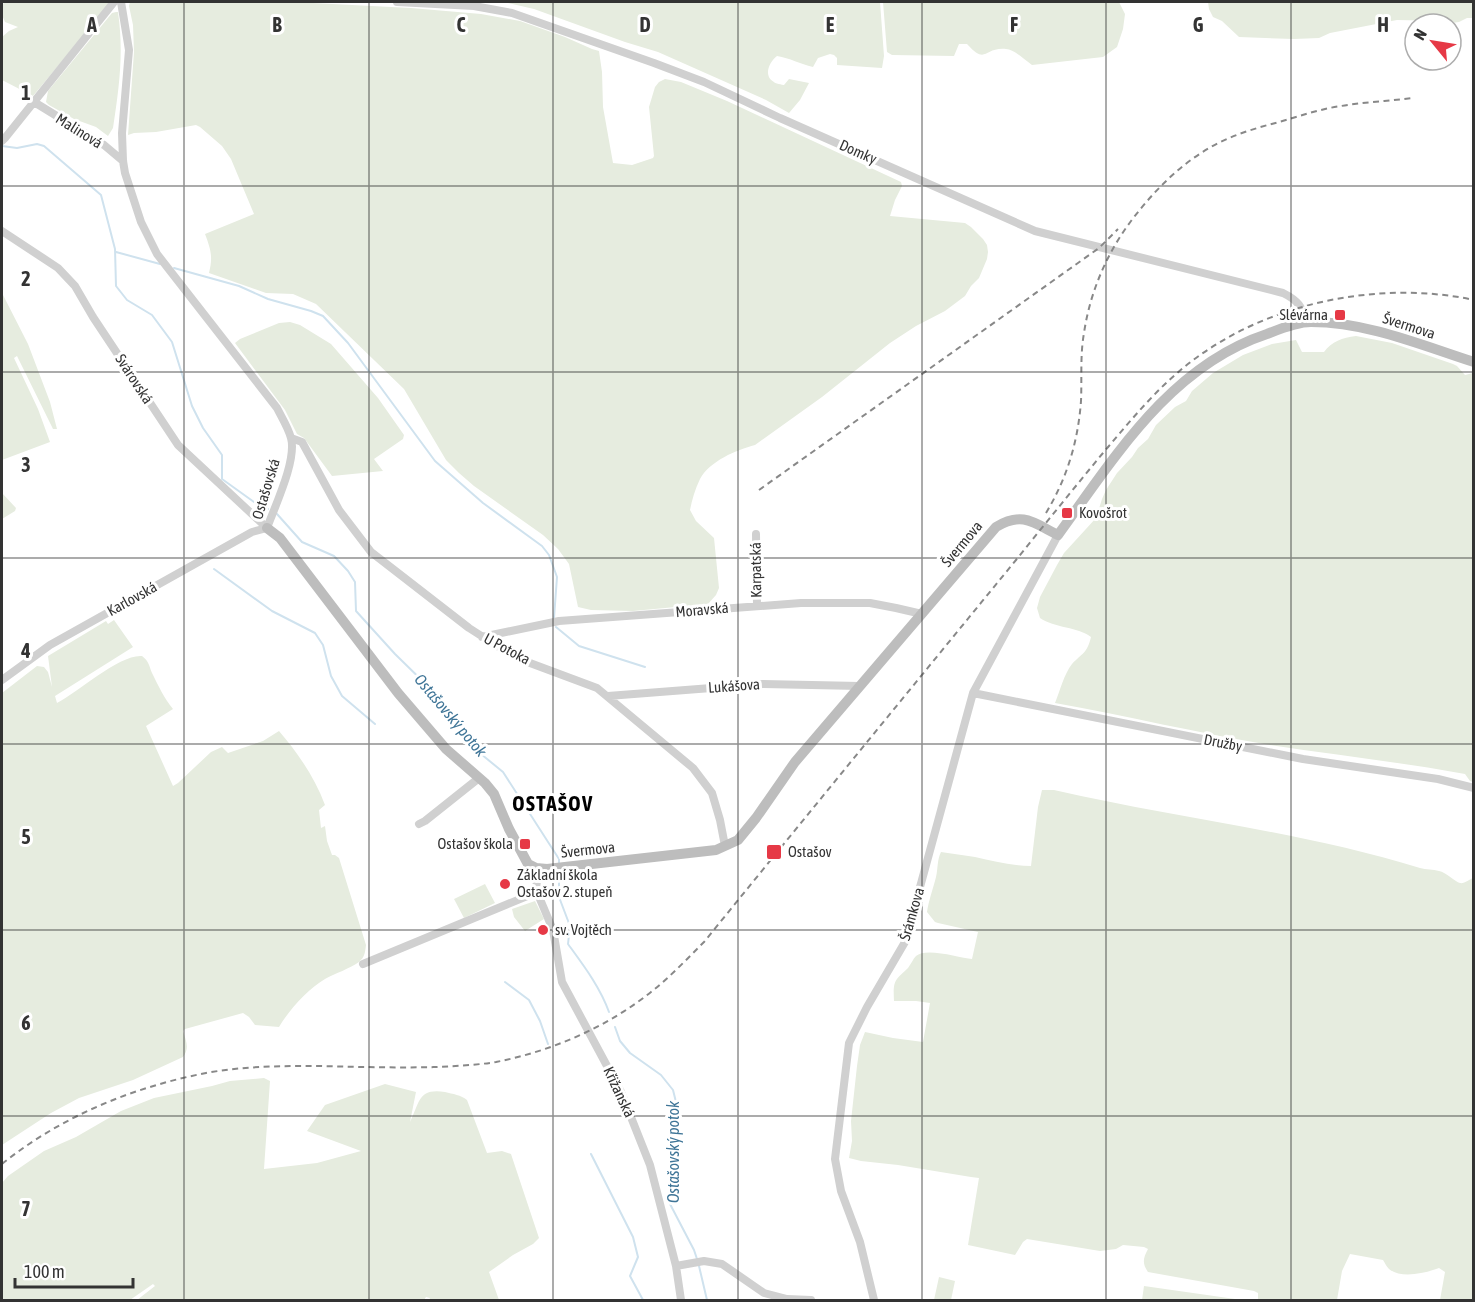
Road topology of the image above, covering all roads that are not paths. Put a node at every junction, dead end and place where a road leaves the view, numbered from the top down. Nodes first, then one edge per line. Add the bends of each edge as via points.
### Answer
1 (114, 2) edge
2 (121, 2) edge
3 (398, 2) edge
4 (34, 102) junction
5 (2, 141) edge
6 (123, 161) junction
7 (2, 231) edge
8 (1307, 322) junction
9 (1473, 362) edge
10 (291, 438) junction
11 (267, 528) junction
12 (756, 534) dead end
13 (1058, 535) junction
14 (757, 606) junction
15 (922, 614) junction
16 (482, 637) junction
17 (2, 680) edge
18 (860, 686) junction
19 (973, 693) junction
20 (608, 696) junction
21 (479, 778) junction
22 (1473, 788) edge
23 (419, 824) dead end
24 (725, 846) junction
25 (536, 868) junction
26 (537, 892) junction
27 (363, 964) dead end
28 (676, 1266) junction
29 (681, 1300) edge
30 (812, 1300) edge
31 (874, 1300) edge

1 - 4 street
2 - 6 street, Ostašovská via 129,50
3 - 8 street, Domky via 474,6 512,13 643,59 704,82 1035,231 1283,293 1295,299
4 - 5 street
4 - 6 street, Malinová
6 - 10 street, Ostašovská via 141,222 157,254 277,408
7 - 11 street, Svárovská via 58,268 75,286 178,445
8 - 9 street, Švermova via 1366,328
8 - 13 street, Švermova via 1231,349 1179,385 1134,432
10 - 11 street, Ostašovská via 291,462
10 - 16 street, U Potoka via 302,442 339,510 371,552
11 - 17 street, Karlovská via 252,532 50,645
11 - 21 street, Ostašovská via 280,538 398,693 446,749
12 - 14 street, Karpatská
13 - 15 street, Švermova via 1029,520 1011,519 996,527
13 - 19 street, Šrámkova
14 - 15 street, Moravská via 870,603
14 - 16 street, Moravská via 559,621
15 - 18 street, Švermova
16 - 20 street, U Potoka via 530,663 597,688
18 - 20 street, Lukášova via 763,684
18 - 24 street, Švermova via 795,762 738,840
19 - 22 street, Družby via 1303,759
19 - 31 street, Šrámkova via 905,942 849,1043 835,1159
20 - 24 street, U Potoka via 693,768 712,793
21 - 23 street
21 - 25 street, Ostašovská via 494,794 528,864
24 - 25 street, Švermova via 685,854
25 - 26 street, Křižanská
26 - 27 street
26 - 28 street, Křižanská via 553,930 562,982 621,1092 650,1165
28 - 29 street, Křižanská
28 - 30 street via 704,1261 723,1264 764,1293

